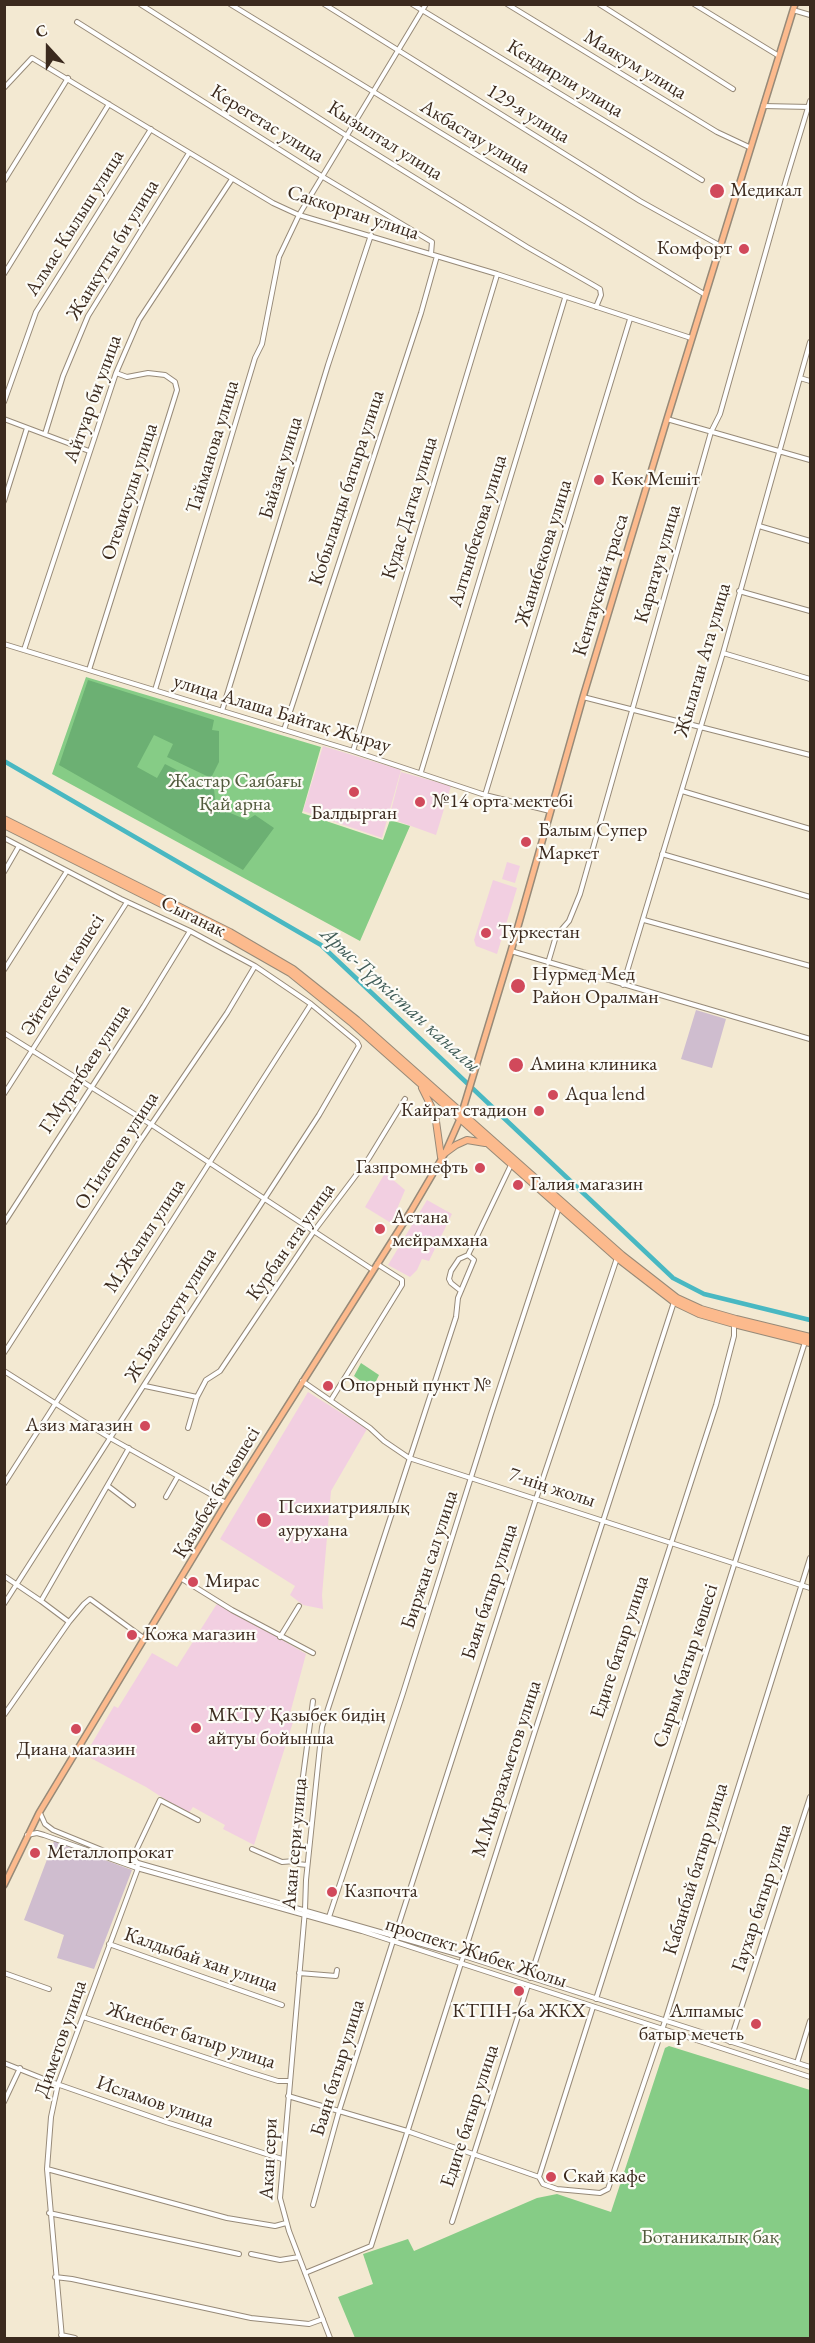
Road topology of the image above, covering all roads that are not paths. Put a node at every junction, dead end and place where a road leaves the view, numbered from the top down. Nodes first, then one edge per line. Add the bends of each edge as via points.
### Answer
1 (140, 4) edge
2 (230, 4) edge
3 (324, 4) edge
4 (412, 4) edge
5 (426, 4) edge
6 (507, 4) edge
7 (598, 4) edge
8 (694, 4) edge
9 (794, 7) edge
10 (422, 11) junction
11 (810, 15) edge
12 (78, 22) dead end
13 (398, 51) junction
14 (779, 56) junction
15 (68, 78) junction
16 (4, 88) edge
17 (733, 89) dead end
18 (373, 92) junction
19 (810, 101) edge
20 (109, 104) junction
21 (762, 106) junction
22 (810, 107) edge
23 (151, 129) junction
24 (347, 136) junction
25 (749, 147) junction
26 (189, 153) junction
27 (323, 177) junction
28 (232, 179) junction
29 (702, 180) dead end
30 (4, 182) edge
31 (299, 215) junction
32 (370, 235) junction
33 (719, 245) junction
34 (431, 254) junction
35 (437, 256) junction
36 (4, 274) edge
37 (497, 274) junction
38 (704, 294) junction
39 (565, 298) junction
40 (596, 307) junction
41 (630, 320) junction
42 (691, 338) junction
43 (810, 342) edge
44 (116, 373) junction
45 (800, 378) junction
46 (810, 381) edge
47 (4, 402) edge
48 (4, 419) edge
49 (666, 419) junction
50 (27, 428) junction
51 (711, 432) junction
52 (45, 434) junction
53 (89, 451) junction
54 (779, 451) junction
55 (810, 460) edge
56 (4, 501) edge
57 (759, 526) junction
58 (810, 541) edge
59 (739, 591) junction
60 (810, 611) edge
61 (4, 644) edge
62 (24, 650) junction
63 (723, 653) junction
64 (89, 670) junction
65 (810, 679) edge
66 (155, 690) junction
67 (584, 697) junction
68 (633, 710) junction
69 (222, 711) junction
70 (699, 726) junction
71 (284, 730) junction
72 (353, 751) junction
73 (810, 755) edge
74 (421, 772) junction
75 (682, 791) junction
76 (485, 795) junction
77 (551, 812) junction
78 (4, 819) edge
79 (4, 825) edge
80 (810, 829) edge
81 (4, 838) edge
82 (19, 846) junction
83 (662, 854) junction
84 (67, 871) junction
85 (4, 872) edge
86 (810, 897) edge
87 (127, 902) junction
88 (644, 920) junction
89 (190, 931) junction
90 (511, 951) junction
91 (548, 963) junction
92 (255, 966) junction
93 (810, 966) edge
94 (4, 970) edge
95 (623, 985) junction
96 (311, 1004) junction
97 (4, 1034) edge
98 (810, 1039) edge
99 (357, 1042) joint
100 (32, 1051) junction
101 (421, 1085) junction
102 (91, 1087) junction
103 (4, 1094) edge
104 (467, 1096) joint
105 (405, 1099) dead end
106 (461, 1116) junction
107 (152, 1125) junction
108 (485, 1143) junction
109 (443, 1155) junction
110 (209, 1164) junction
111 (511, 1165) junction
112 (264, 1199) junction
113 (559, 1207) junction
114 (4, 1222) edge
115 (314, 1231) junction
116 (468, 1255) junction
117 (616, 1258) junction
118 (377, 1264) junction
119 (372, 1270) junction
120 (461, 1291) junction
121 (674, 1302) junction
122 (734, 1324) junction
123 (809, 1340) edge
124 (4, 1353) edge
125 (4, 1371) edge
126 (302, 1381) junction
127 (145, 1386) junction
128 (197, 1398) junction
129 (331, 1400) junction
130 (56, 1404) junction
131 (188, 1428) dead end
132 (110, 1438) junction
133 (129, 1448) junction
134 (409, 1458) junction
135 (178, 1476) junction
136 (471, 1479) junction
137 (4, 1484) edge
138 (108, 1486) junction
139 (166, 1497) dead end
140 (536, 1499) junction
141 (226, 1503) junction
142 (134, 1505) dead end
143 (603, 1520) junction
144 (670, 1542) junction
145 (810, 1558) edge
146 (734, 1564) junction
147 (4, 1576) edge
148 (182, 1579) junction
149 (17, 1583) junction
150 (801, 1585) junction
151 (810, 1588) edge
152 (41, 1601) junction
153 (4, 1604) edge
154 (299, 1606) dead end
155 (69, 1622) junction
156 (280, 1637) junction
157 (145, 1639) junction
158 (313, 1653) dead end
159 (313, 1701) dead end
160 (4, 1715) edge
161 (810, 1797) edge
162 (39, 1813) junction
163 (198, 1820) dead end
164 (27, 1835) junction
165 (252, 1849) dead end
166 (295, 1861) junction
167 (307, 1865) junction
168 (137, 1866) junction
169 (7, 1874) edge
170 (4, 1885) edge
171 (305, 1913) junction
172 (328, 1919) junction
173 (394, 1939) junction
174 (109, 1944) junction
175 (464, 1956) junction
176 (461, 1964) junction
177 (337, 1970) dead end
178 (4, 1973) edge
179 (299, 1973) junction
180 (530, 1978) junction
181 (528, 1985) junction
182 (50, 1989) dead end
183 (596, 1999) junction
184 (282, 2005) dead end
185 (594, 2007) junction
186 (83, 2017) junction
187 (664, 2021) junction
188 (810, 2021) edge
189 (662, 2029) junction
190 (730, 2042) junction
191 (4, 2063) edge
192 (797, 2063) junction
193 (810, 2067) edge
194 (20, 2068) junction
195 (810, 2077) edge
196 (289, 2081) junction
197 (58, 2084) junction
198 (288, 2096) junction
199 (4, 2102) edge
200 (339, 2110) junction
201 (407, 2131) junction
202 (473, 2155) junction
203 (282, 2159) junction
204 (47, 2169) junction
205 (539, 2177) junction
206 (313, 2205) dead end
207 (49, 2213) junction
208 (452, 2222) dead end
209 (286, 2223) junction
210 (239, 2254) dead end
211 (251, 2254) dead end
212 (298, 2256) junction
213 (305, 2273) junction
214 (55, 2277) junction
215 (323, 2319) junction
216 (61, 2337) edge
217 (75, 2338) edge
218 (330, 2338) edge

1 - 24 street, Кызылтал улица
2 - 18 street, Акбастау улица
3 - 13 street, 129-я улица
4 - 10 street, Кендирли улица
5 - 10 street
6 - 25 street, Маякум улица via 717,132
7 - 17 street
8 - 14 street
9 - 11 street
9 - 14 main road, Кентауский трасса
10 - 13 street
10 - 29 street, Кендирли улица
12 - 27 street, Керегетас улица
13 - 18 street
13 - 33 street, 129-я улица via 640,201
14 - 21 main road, Кентауский трасса
15 - 16 street, Саккорган улица via 32,58
15 - 20 street, Саккорган улица
15 - 30 street
18 - 24 street
18 - 38 street, Акбастау улица
19 - 22 street, Каратауа улица
20 - 23 street, Саккорган улица
20 - 36 street
21 - 22 street
21 - 25 main road, Кентауский трасса
22 - 51 street, Каратауа улица via 720,414
23 - 26 street, Саккорган улица
23 - 47 street, Алмас Кылыш улица via 36,312
24 - 27 street
24 - 40 street, Кызылтал улица via 600,289
25 - 33 main road, Кентауский трасса
26 - 28 street, Саккорган улица
26 - 52 street, Жанкутты би улица via 88,316
27 - 31 street
27 - 34 street, Керегетас улица via 432,242
28 - 31 street, Саккорган улица
28 - 44 street, Айтуар би улица via 139,321
31 - 32 street, Саккорган улица
31 - 66 street, Тайманова улица via 279,257 262,344
32 - 34 street, Саккорган улица
32 - 69 street, Байзак улица
33 - 38 main road, Кентауский трасса
34 - 35 street, Саккорган улица
35 - 37 street, Саккорган улица
35 - 71 street, Кобыланды батыра улица
37 - 39 street, Саккорган улица
37 - 72 street, Кудас Датка улица
38 - 42 main road, Кентауский трасса
39 - 40 street, Саккорган улица
39 - 74 street, Алтынбекова улица
40 - 41 street, Саккорган улица
41 - 42 street, Саккорган улица
41 - 76 street, Жанибекова улица
42 - 49 main road, Кентауский трасса
43 - 45 street, Жылаган Ата улица
44 - 53 street, Айтуар би улица
44 - 64 street, Отемисулы улица via 127,377 165,375 175,382 177,390
45 - 46 street
45 - 54 street, Жылаган Ата улица
48 - 50 street
49 - 51 street
49 - 67 main road, Кентауский трасса
50 - 52 street
50 - 56 street
51 - 54 street
51 - 68 street, Каратауа улица
52 - 53 street
53 - 62 street, Айтуар би улица
54 - 55 street
54 - 57 street, Жылаган Ата улица
57 - 58 street
57 - 59 street, Жылаган Ата улица
59 - 60 street
59 - 63 street, Жылаган Ата улица
61 - 62 street, улица Алаша Байтақ Жырау
62 - 64 street, улица Алаша Байтақ Жырау
63 - 65 street
63 - 70 street, Жылаган Ата улица
64 - 66 street, улица Алаша Байтақ Жырау
66 - 69 street, улица Алаша Байтақ Жырау
67 - 68 street
67 - 77 main road, Кентауский трасса
68 - 70 street
68 - 91 street, Каратауа улица via 580,894 569,921 556,936
69 - 71 street, улица Алаша Байтақ Жырау
70 - 73 street
70 - 75 street, Жылаган Ата улица
71 - 72 street, улица Алаша Байтақ Жырау
72 - 74 street, улица Алаша Байтақ Жырау
74 - 76 street, улица Алаша Байтақ Жырау
75 - 80 street
75 - 83 street, Жылаган Ата улица
76 - 77 street, улица Алаша Байтақ Жырау
77 - 90 main road, Кентауский трасса
78 - 106 highway via 230,932 293,969 357,1020
79 - 101 highway via 282,968 318,993
81 - 82 street, Сыганак
82 - 84 street, Сыганак
82 - 85 street
83 - 86 street
83 - 88 street, Жылаган Ата улица
84 - 87 street, Сыганак
84 - 94 street
87 - 89 street, Сыганак
87 - 100 street, Әйтеке би көшесі
88 - 93 street
88 - 95 street, Жылаган Ата улица
89 - 92 street, Сыганак
89 - 102 street, Г.Муратбаев улица
90 - 91 street
90 - 104 main road, Кентауский трасса
91 - 95 street
92 - 96 street, Сыганак
92 - 107 street, О.Тилепов улица
95 - 98 street
96 - 99 street, Сыганак
96 - 110 street, М.Жалил улица
97 - 100 street
99 - 112 street, Ж.Баласагун улица via 358,1050
100 - 102 street
100 - 103 street, Әйтеке би көшесі
101 - 106 highway
101 - 109 highway via 435,1114
102 - 107 street
102 - 114 street, Г.Муратбаев улица
104 - 106 main road, Қазыбек би көшесі
105 - 115 street, Курбан ата улица via 369,1158
106 - 108 highway
106 - 109 main road, Қазыбек би көшесі
106 - 123 highway via 677,1298 701,1309
107 - 110 street
107 - 124 street, О.Тилепов улица
108 - 109 highway via 467,1140
108 - 111 highway
109 - 118 main road, Қазыбек би көшесі
110 - 112 street
110 - 130 street, М.Жалил улица
111 - 113 highway
111 - 116 street, Акан сери улица
112 - 115 street
112 - 127 street, Ж.Баласагун улица
113 - 117 highway
113 - 136 street, Биржан сал улица
115 - 119 street
115 - 128 street, Курбан ата улица via 220,1371 206,1380
116 - 120 street, Акан сери улица via 474,1260
116 - 120 street, Акан сери улица via 459,1259 449,1279
117 - 121 highway
117 - 140 street, Баян батыр улица
118 - 119 main road, Қазыбек би көшесі
118 - 129 street via 402,1280 402,1285
119 - 126 main road, Қазыбек би көшесі
120 - 134 street, Акан сери улица
121 - 122 highway
121 - 143 street, М.Мырзахметов улица
122 - 123 highway
122 - 144 street, Едиге батыр улица via 716,1405
123 - 146 street, Сырым батыр көшесі
125 - 130 street
126 - 129 street, 7-нің жолы
126 - 141 main road, Қазыбек би көшесі
127 - 128 street
127 - 132 street, Ж.Баласагун улица
128 - 131 street, Курбан ата улица
129 - 134 street, 7-нің жолы
130 - 132 street
130 - 137 street, М.Жалил улица
132 - 133 street
132 - 149 street, Ж.Баласагун улица
133 - 135 street
133 - 138 street
134 - 136 street, 7-нің жолы
134 - 167 street, Акан сери улица via 322,1727
135 - 139 street
135 - 141 street
136 - 140 street, 7-нің жолы
136 - 172 street, Биржан сал улица
138 - 142 street
138 - 152 street
140 - 143 street, 7-нің жолы
140 - 173 street, Баян батыр улица
141 - 148 main road, Қазыбек би көшесі
143 - 144 street, 7-нің жолы
143 - 175 street, М.Мырзахметов улица
144 - 146 street, 7-нің жолы
144 - 180 street, Едиге батыр улица
145 - 150 street, Кабанбай батыр улица
146 - 150 street, 7-нің жолы
146 - 183 street, Сырым батыр көшесі
147 - 149 street
148 - 156 street
148 - 157 main road, Қазыбек би көшесі
149 - 152 street
149 - 153 street, Ж.Баласагун улица
150 - 151 street, 7-нің жолы
150 - 187 street, Кабанбай батыр улица
152 - 155 street
154 - 156 street
155 - 157 street via 90,1599
155 - 160 street
156 - 158 street
157 - 162 main road, Қазыбек би көшесі
159 - 166 street
161 - 190 street, Гаухар батыр улица
162 - 164 main road, Қазыбек би көшесі
162 - 168 street, проспект Жибек Жолы via 53,1830
163 - 168 street, Диметов улица via 160,1800 133,1857
164 - 168 street, проспект Жибек Жолы via 37,1833
164 - 169 main road, Қазыбек би көшесі
165 - 166 street via 282,1862
166 - 167 street
167 - 171 street, Акан сери улица
168 - 171 street, проспект Жибек Жолы
168 - 174 street, Диметов улица
169 - 170 main road, Қазыбек би көшесі
171 - 172 street, проспект Жибек Жолы
171 - 179 street, Акан сери улица
172 - 173 street, проспект Жибек Жолы
173 - 175 street, проспект Жибек Жолы
173 - 176 street, проспект Жибек Жолы
173 - 200 street, Баян батыр улица
174 - 184 street, Калдыбай хан улица
174 - 186 street, Диметов улица
175 - 176 street, М.Мырзахметов улица
175 - 180 street, проспект Жибек Жолы
176 - 181 street, проспект Жибек Жолы
176 - 201 street, М.Мырзахметов улица
177 - 179 street via 336,1976
178 - 182 street
179 - 196 street, Акан сери улица
180 - 183 street, проспект Жибек Жолы
181 - 185 street, проспект Жибек Жолы
181 - 202 street, Едиге батыр улица
183 - 187 street, проспект Жибек Жолы
185 - 189 street, проспект Жибек Жолы
185 - 205 street
186 - 196 street, Жиенбет батыр улица via 252,2073
186 - 197 street, Диметов улица
187 - 189 street, Кабанбай батыр улица
187 - 190 street, проспект Жибек Жолы
188 - 192 street
189 - 195 street, проспект Жибек Жолы
189 - 205 street, Кабанбай батыр улица via 608,2189 600,2193 557,2189 543,2184
190 - 192 street, проспект Жибек Жолы
191 - 194 street, Исламов улица
192 - 193 street, проспект Жибек Жолы
194 - 197 street, Исламов улица
194 - 199 street
196 - 198 street, Акан сери улица
197 - 203 street, Исламов улица
197 - 204 street, Диметов улица
198 - 200 street
198 - 203 street, Акан сери
200 - 201 street
200 - 206 street, Баян батыр улица
201 - 202 street
201 - 213 street, М.Мырзахметов улица via 371,2246
202 - 205 street
202 - 208 street, Едиге батыр улица
203 - 209 street, Акан сери via 280,2198
204 - 207 street, Диметов улица
204 - 209 street via 227,2218 275,2226
207 - 210 street
207 - 214 street, Диметов улица
209 - 212 street, Акан сери
211 - 212 street via 280,2260
212 - 213 street, Акан сери
213 - 215 street, Акан сери
214 - 215 street via 280,2322 309,2324
214 - 216 street, Диметов улица
215 - 218 street, Акан сери
216 - 217 street

